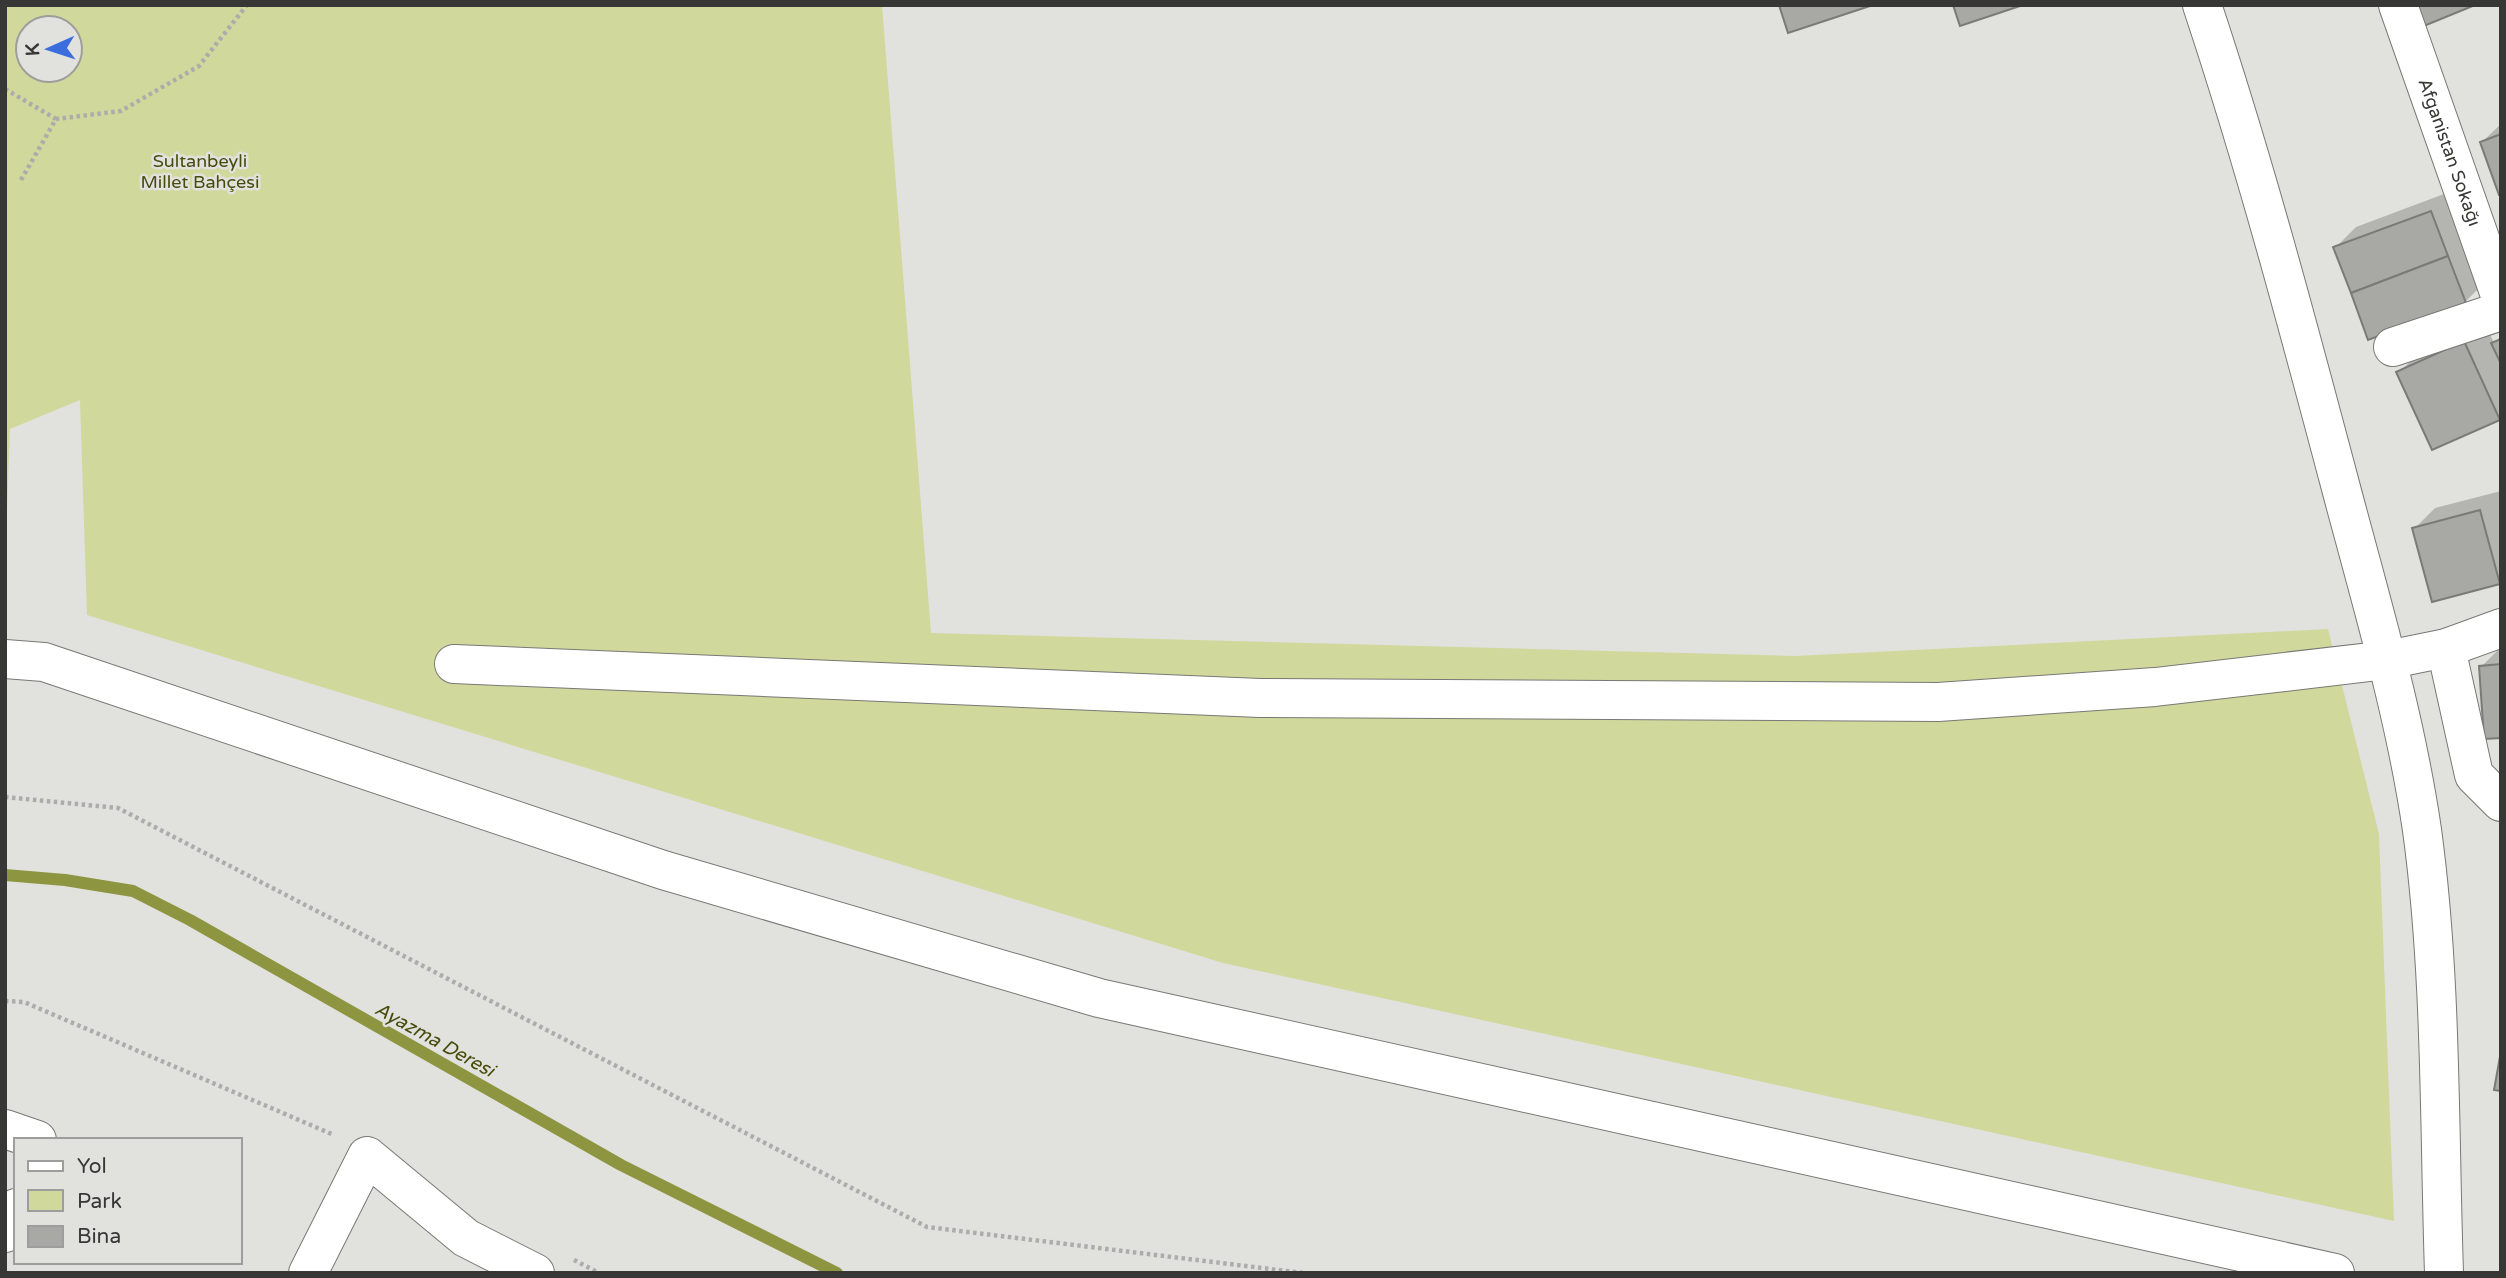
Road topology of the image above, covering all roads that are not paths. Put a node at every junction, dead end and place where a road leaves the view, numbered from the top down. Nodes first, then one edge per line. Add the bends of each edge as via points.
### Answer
1 (2203, 5) edge
2 (2398, 5) edge
3 (2501, 298) edge
4 (2501, 311) edge
5 (2393, 347) dead end
6 (2501, 628) edge
7 (2446, 648) junction
8 (5, 659) edge
9 (2387, 660) junction
10 (454, 664) dead end
11 (2501, 802) edge
12 (5, 1129) edge
13 (31, 1138) edge
14 (14, 1213) edge
15 (5, 1233) edge
16 (549, 1263) edge
17 (308, 1273) edge
18 (2335, 1273) edge
19 (2444, 1273) edge

1 - 9 street via 2293,309
2 - 3 street, Afganistan Sokağı
4 - 5 street
6 - 7 street
7 - 9 street
7 - 11 street via 2474,775
8 - 18 street via 44,662 663,870 1099,998
9 - 10 street via 2155,687 1938,702 1260,698
9 - 19 street via 2411,765 2429,892
12 - 13 street
14 - 15 street
16 - 17 street via 466,1238 367,1156

